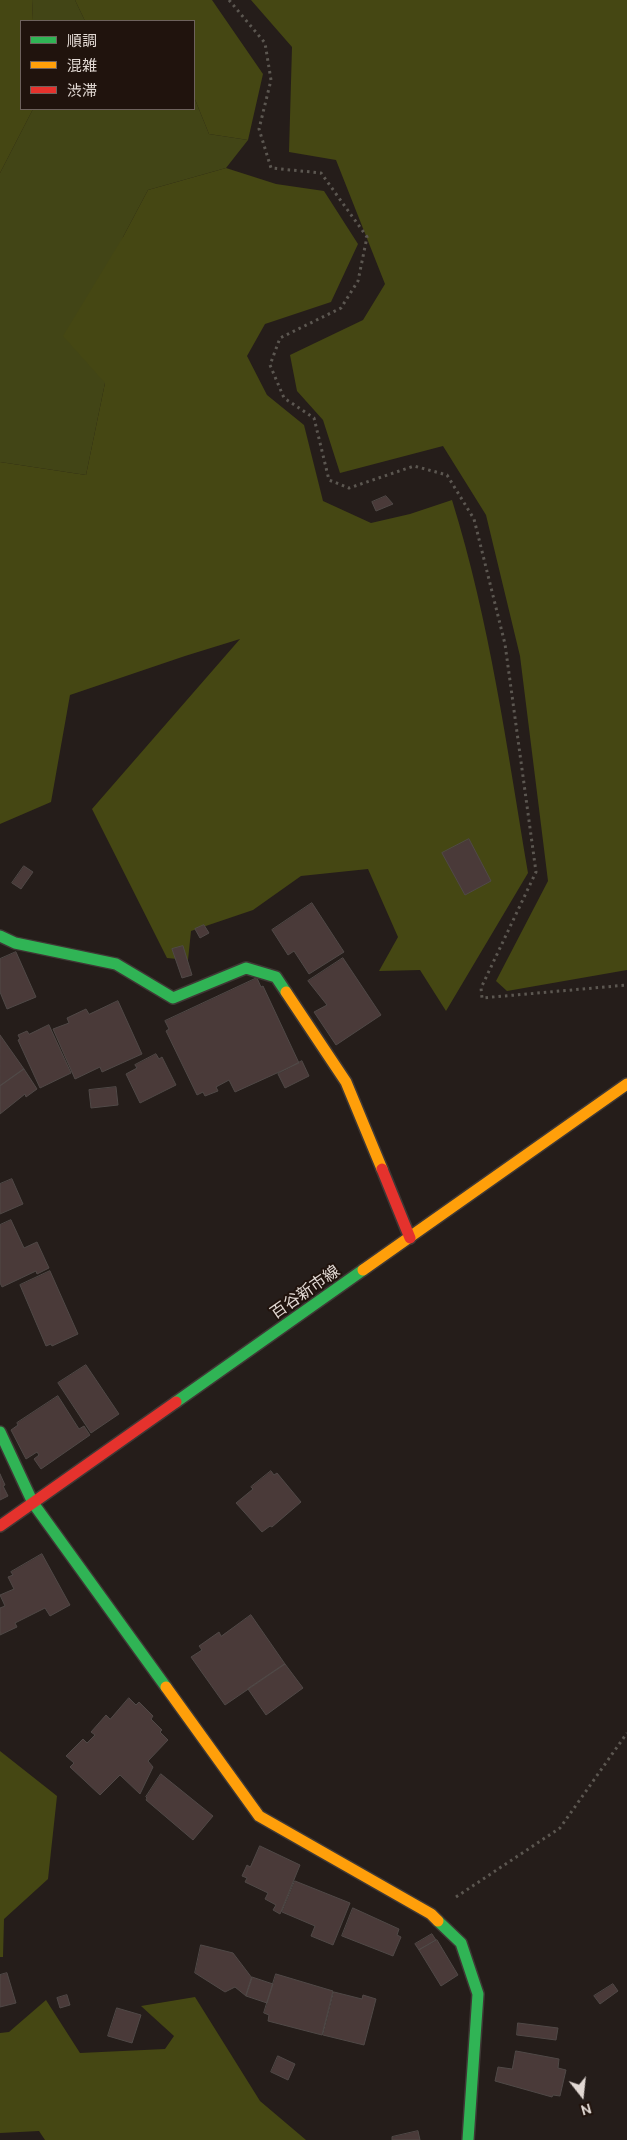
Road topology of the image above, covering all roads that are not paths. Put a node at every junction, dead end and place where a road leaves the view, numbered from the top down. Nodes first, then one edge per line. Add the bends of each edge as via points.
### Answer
1 (0, 936) edge
2 (627, 1084) edge
3 (410, 1238) junction
4 (0, 1432) edge
5 (33, 1503) junction
6 (0, 1526) edge
7 (468, 2140) edge

1 - 3 street via 116,964 173,998 246,968 276,977 346,1082
2 - 3 street, 百谷新市線
3 - 5 street, 百谷新市線
4 - 5 street
5 - 6 street, 百谷新市線
5 - 7 street via 259,1816 431,1914 461,1943 478,1994

